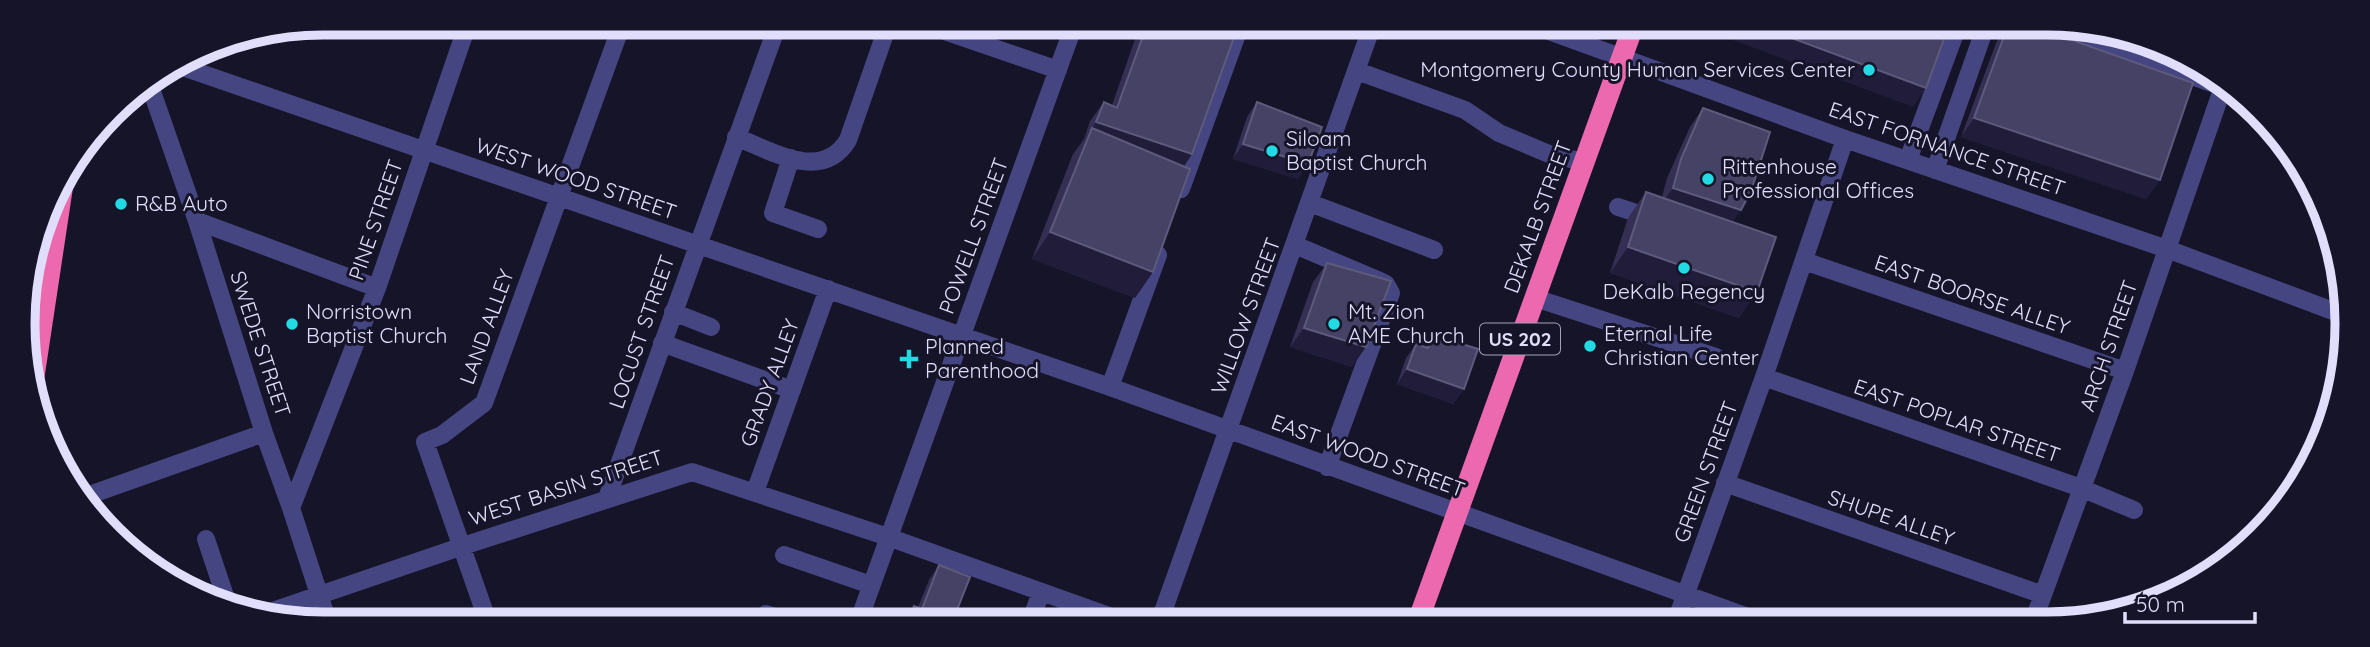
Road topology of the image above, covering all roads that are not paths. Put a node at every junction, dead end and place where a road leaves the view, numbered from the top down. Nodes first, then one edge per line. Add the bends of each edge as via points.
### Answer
1 (463, 35) edge
2 (618, 35) edge
3 (774, 35) edge
4 (884, 35) edge
5 (970, 35) edge
6 (1070, 35) edge
7 (1237, 35) edge
8 (1369, 35) edge
9 (1561, 35) edge
10 (1630, 35) edge
11 (1954, 35) edge
12 (1983, 35) edge
13 (2081, 37) edge
14 (1623, 57) junction
15 (188, 69) edge
16 (1058, 70) junction
17 (1357, 71) junction
18 (2192, 74) edge
19 (152, 92) edge
20 (2220, 94) edge
21 (736, 137) junction
22 (1845, 139) junction
23 (423, 151) junction
24 (791, 158) junction
25 (1908, 160) junction
26 (1584, 162) junction
27 (1935, 170) junction
28 (558, 197) junction
29 (1310, 203) junction
30 (1175, 206) edge
31 (1618, 207) dead end
32 (59, 210) edge
33 (197, 221) junction
34 (1669, 224) edge
35 (818, 229) dead end
36 (697, 245) junction
37 (1161, 245) edge
38 (1295, 245) junction
39 (2167, 249) junction
40 (1434, 250) dead end
41 (1804, 261) junction
42 (377, 288) junction
43 (828, 289) junction
44 (1535, 298) junction
45 (2334, 311) edge
46 (673, 312) junction
47 (711, 327) dead end
48 (961, 336) junction
49 (662, 343) junction
50 (36, 346) edge
51 (1716, 357) dead end
52 (2126, 371) junction
53 (1764, 377) junction
54 (1111, 387) junction
55 (792, 390) junction
56 (1229, 430) junction
57 (264, 433) junction
58 (1327, 467) junction
59 (1725, 483) junction
60 (2081, 488) junction
61 (755, 492) junction
62 (92, 494) edge
63 (607, 498) junction
64 (291, 508) junction
65 (2134, 510) dead end
66 (1457, 512) junction
67 (888, 537) junction
68 (206, 539) dead end
69 (463, 545) junction
70 (784, 555) dead end
71 (871, 585) junction
72 (1041, 592) junction
73 (319, 594) junction
74 (225, 595) edge
75 (1686, 595) junction
76 (2043, 595) junction
77 (279, 608) edge
78 (325, 612) edge
79 (485, 612) edge
80 (862, 612) edge
81 (1034, 612) edge
82 (1097, 612) edge
83 (1163, 612) edge
84 (1421, 612) edge
85 (1679, 612) edge
86 (1734, 612) edge
87 (2037, 612) edge

1 - 23 street, PINE STREET
2 - 28 street, LAND ALLEY
3 - 21 street, LOCUST STREET
4 - 24 street via 842,151 817,163
5 - 16 street
6 - 16 street, POWELL STREET
7 - 30 street
8 - 17 street, WILLOW STREET
9 - 14 street, EAST FORNANCE STREET
10 - 14 highway, DEKALB STREET / US 202
11 - 25 street
12 - 27 street
13 - 18 street
14 - 22 street, EAST FORNANCE STREET
14 - 26 highway, DEKALB STREET / US 202
15 - 23 street, WEST WOOD STREET
16 - 48 street, POWELL STREET
17 - 26 street via 1465,110 1499,133 1549,154
17 - 29 street, WILLOW STREET
19 - 33 street, SWEDE STREET
20 - 39 street, ARCH STREET
21 - 24 street
21 - 36 street, LOCUST STREET
22 - 25 street, EAST FORNANCE STREET
22 - 41 street, GREEN STREET
23 - 28 street, WEST WOOD STREET
23 - 42 street, PINE STREET
24 - 35 street via 773,213
25 - 27 street, EAST FORNANCE STREET
26 - 44 highway, DEKALB STREET / US 202
27 - 39 street, EAST FORNANCE STREET
28 - 36 street, WEST WOOD STREET
28 - 69 street, LAND ALLEY via 484,403 442,435 425,442
29 - 38 street, WILLOW STREET
29 - 40 street
31 - 34 street
32 - 50 highway
33 - 42 street
33 - 57 street, SWEDE STREET
36 - 43 street, WEST WOOD STREET
36 - 46 street, LOCUST STREET
37 - 54 street
38 - 56 street, WILLOW STREET
38 - 58 street via 1386,284 1391,293
39 - 45 street, EAST FORNANCE STREET
39 - 52 street, ARCH STREET
41 - 52 street, EAST BOORSE ALLEY
41 - 53 street, GREEN STREET
42 - 64 street, PINE STREET
43 - 48 street, WEST WOOD STREET
43 - 55 street, GRADY ALLEY
44 - 51 street
44 - 66 highway, DEKALB STREET / US 202
46 - 47 street
46 - 49 street, LOCUST STREET
48 - 54 street, EAST WOOD STREET
48 - 67 street, POWELL STREET
49 - 55 street
49 - 63 street, LOCUST STREET
52 - 60 street, ARCH STREET
53 - 59 street, GREEN STREET
53 - 60 street, EAST POPLAR STREET
54 - 56 street, EAST WOOD STREET
55 - 61 street, GRADY ALLEY
56 - 58 street, EAST WOOD STREET
56 - 83 street, WILLOW STREET
57 - 62 street
57 - 64 street, SWEDE STREET
58 - 66 street, EAST WOOD STREET
59 - 75 street, GREEN STREET
59 - 76 street, SHUPE ALLEY
60 - 65 street, EAST POPLAR STREET
60 - 76 street, ARCH STREET
61 - 63 street, WEST BASIN STREET via 692,472
61 - 67 street, WEST BASIN STREET
63 - 69 street, WEST BASIN STREET
64 - 73 street, SWEDE STREET
66 - 75 street, EAST WOOD STREET
66 - 84 highway, DEKALB STREET / US 202
67 - 71 street, POWELL STREET
67 - 72 street, WEST BASIN STREET
68 - 74 street
69 - 73 street, WEST BASIN STREET
69 - 79 street, LAND ALLEY
70 - 71 street
71 - 80 street, POWELL STREET
72 - 81 street
72 - 82 street, WEST BASIN STREET
73 - 77 street, WEST BASIN STREET
73 - 78 street, SWEDE STREET
75 - 85 street, GREEN STREET
75 - 86 street, EAST WOOD STREET
76 - 87 street, ARCH STREET

